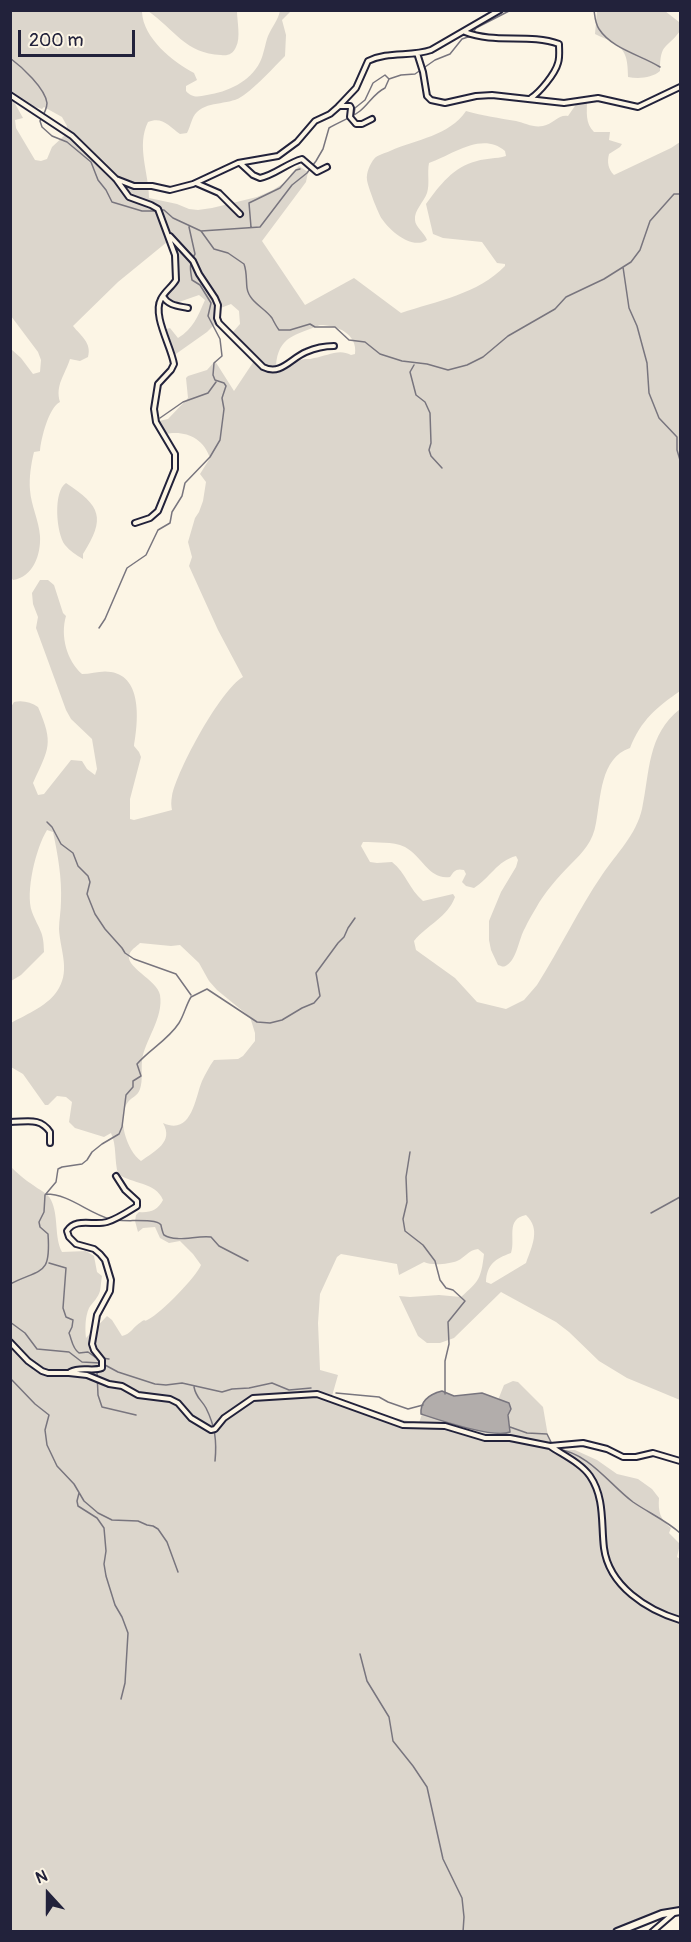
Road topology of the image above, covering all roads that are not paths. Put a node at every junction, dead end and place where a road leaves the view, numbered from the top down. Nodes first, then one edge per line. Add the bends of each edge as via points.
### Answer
1 (500, 10) edge
2 (465, 32) junction
3 (417, 53) junction
4 (681, 87) edge
5 (10, 95) edge
6 (531, 98) junction
7 (339, 106) junction
8 (372, 119) dead end
9 (240, 163) junction
10 (327, 167) dead end
11 (116, 179) junction
12 (195, 183) junction
13 (240, 214) dead end
14 (168, 233) junction
15 (163, 295) junction
16 (188, 308) dead end
17 (334, 346) dead end
18 (135, 523) dead end
19 (10, 1122) edge
20 (50, 1143) dead end
21 (116, 1176) dead end
22 (10, 1342) edge
23 (69, 1372) junction
24 (550, 1446) junction
25 (681, 1461) edge
26 (681, 1620) edge
27 (678, 1911) edge
28 (617, 1932) edge
29 (652, 1932) edge

1 - 2 street
2 - 3 street via 441,46
2 - 6 street via 479,37 536,38 559,44 557,66
3 - 6 street via 426,94 431,100 452,103 492,95
3 - 7 street via 368,61 358,83
4 - 6 street via 638,108 598,98 564,103
5 - 11 street via 72,136
7 - 8 street via 350,106 350,119 357,124
7 - 9 street via 315,121 283,153
9 - 10 street via 260,178 302,159 317,172
9 - 12 street
11 - 12 street via 134,186 170,190
11 - 14 street via 129,197 158,209
12 - 13 street via 219,193
14 - 15 street via 175,255 176,278
14 - 17 street via 193,261 215,298 219,323 263,367 279,369 306,352
15 - 16 street via 172,305
15 - 18 street via 159,316 174,364 158,384 154,417 173,450 176,464 158,511
19 - 20 street via 43,1124 51,1133
21 - 23 street via 137,1206 111,1221 77,1223 67,1232 76,1244 94,1249 102,1256 112,1283 98,1312 92,1344 102,1360 102,1368
22 - 23 street via 42,1371
23 - 24 street via 122,1386 138,1395 176,1401 191,1418 211,1430 253,1398 317,1394 395,1423 445,1426 485,1438 510,1438
24 - 25 street via 583,1443 623,1456 653,1453
24 - 26 street via 585,1470 595,1484 601,1503 605,1553 615,1578 646,1605
27 - 28 main road
27 - 29 street

